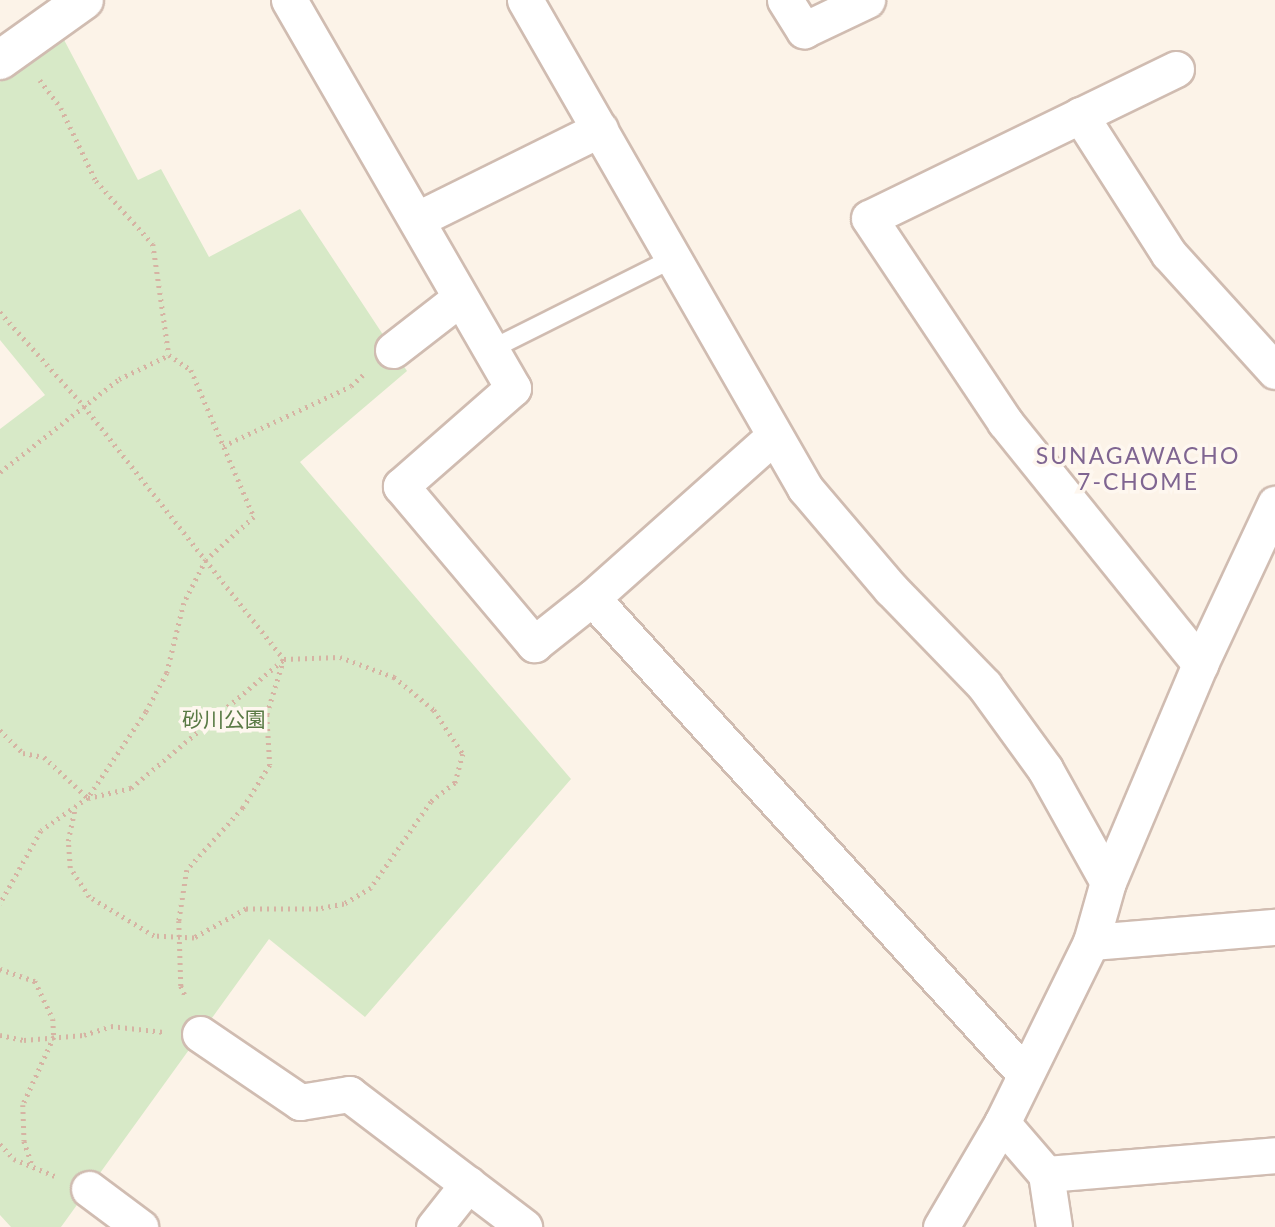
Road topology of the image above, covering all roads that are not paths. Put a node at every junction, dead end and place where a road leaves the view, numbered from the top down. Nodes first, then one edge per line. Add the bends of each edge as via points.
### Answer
1 (84, 0) edge
2 (289, 0) edge
3 (525, 0) edge
4 (785, 0) edge
5 (867, 0) edge
6 (8, 54) edge
7 (1176, 69) dead end
8 (1080, 115) junction
9 (600, 129) junction
10 (418, 219) junction
11 (674, 258) junction
12 (460, 299) junction
13 (393, 350) road end
14 (491, 350) junction
15 (1275, 371) edge
16 (773, 437) junction
17 (1271, 521) edge
18 (592, 598) junction
19 (1200, 664) junction
20 (1108, 882) junction
21 (1275, 927) edge
22 (1091, 942) junction
23 (200, 1034) road end
24 (1025, 1074) junction
25 (1002, 1123) junction
26 (1275, 1155) edge
27 (1046, 1174) junction
28 (468, 1184) junction
29 (89, 1189) dead end
30 (140, 1227) edge
31 (434, 1227) edge
32 (524, 1227) edge
33 (941, 1227) edge
34 (1054, 1227) edge

1 - 6 street
2 - 10 street
3 - 9 street
4 - 5 street via 804,30
7 - 8 street
8 - 15 street via 1169,254
8 - 19 street via 869,218 1005,422
9 - 10 street
9 - 11 street
10 - 12 street
11 - 14 lane
11 - 16 street
12 - 13 street
12 - 14 street
14 - 18 street via 513,388 401,486 534,644
16 - 18 street
16 - 20 street via 806,488 891,589 984,685 1045,769
17 - 19 street
18 - 24 street
19 - 20 street
20 - 22 street
21 - 22 street
22 - 24 street
23 - 28 street via 300,1102 349,1094
24 - 25 street
25 - 27 street
25 - 33 street
26 - 27 street
27 - 34 street
28 - 31 street
28 - 32 street
29 - 30 street

